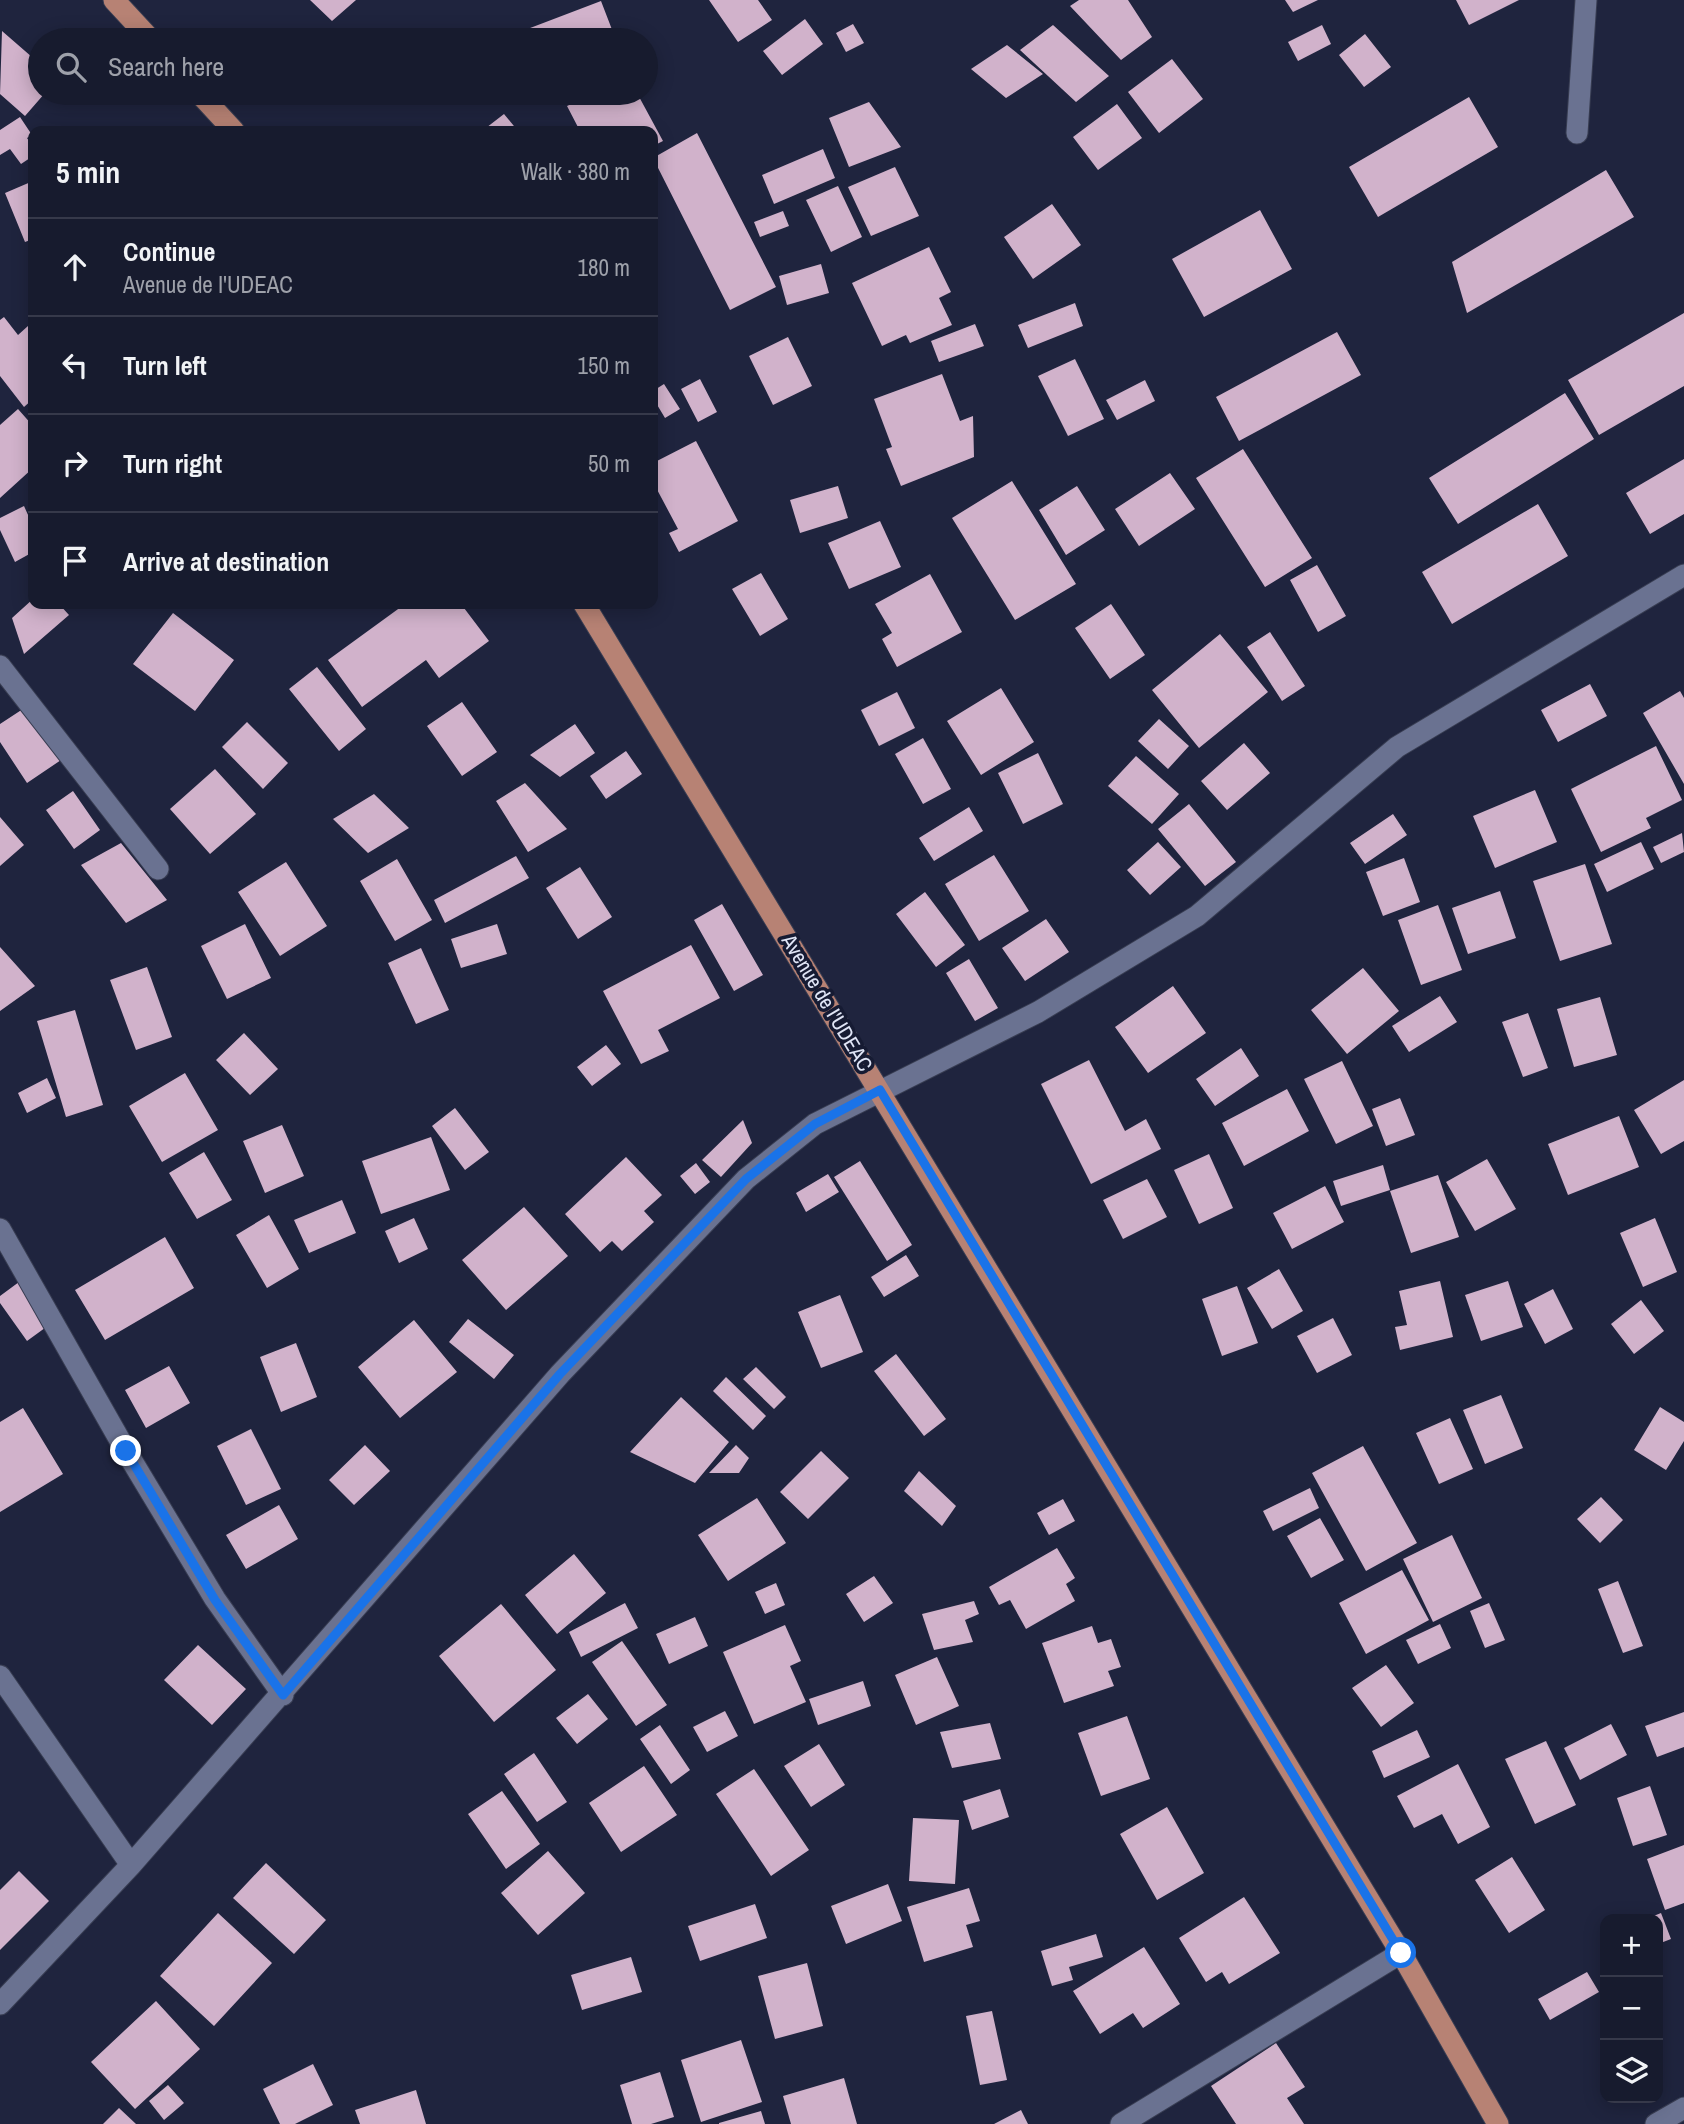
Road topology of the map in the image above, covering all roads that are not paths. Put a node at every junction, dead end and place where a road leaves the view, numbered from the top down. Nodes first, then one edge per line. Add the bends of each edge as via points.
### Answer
1 (114, 0) edge
2 (1586, 0) edge
3 (140, 28) edge
4 (210, 105) edge
5 (229, 126) edge
6 (1577, 133) dead end
7 (1684, 575) edge
8 (587, 609) edge
9 (0, 666) edge
10 (158, 869) dead end
11 (880, 1090) junction
12 (0, 1229) edge
13 (0, 1676) edge
14 (283, 1695) junction
15 (131, 1865) junction
16 (1401, 1953) junction
17 (0, 2004) edge
18 (1684, 2108) edge
19 (1121, 2124) edge
20 (1498, 2124) edge
21 (1656, 2124) edge

1 - 3 main road
2 - 6 street
4 - 5 main road
7 - 11 street via 1397,747 1197,916 1038,1012
8 - 11 main road, Avenue de I'UDEAC
9 - 10 street
11 - 14 street via 815,1124 746,1179 560,1374
11 - 16 main road, Avenue de I'UDEAC
12 - 14 street via 215,1600
13 - 15 street
14 - 15 street
15 - 17 street
16 - 19 street
16 - 20 main road, Avenue de I'UDEAC
18 - 21 street

